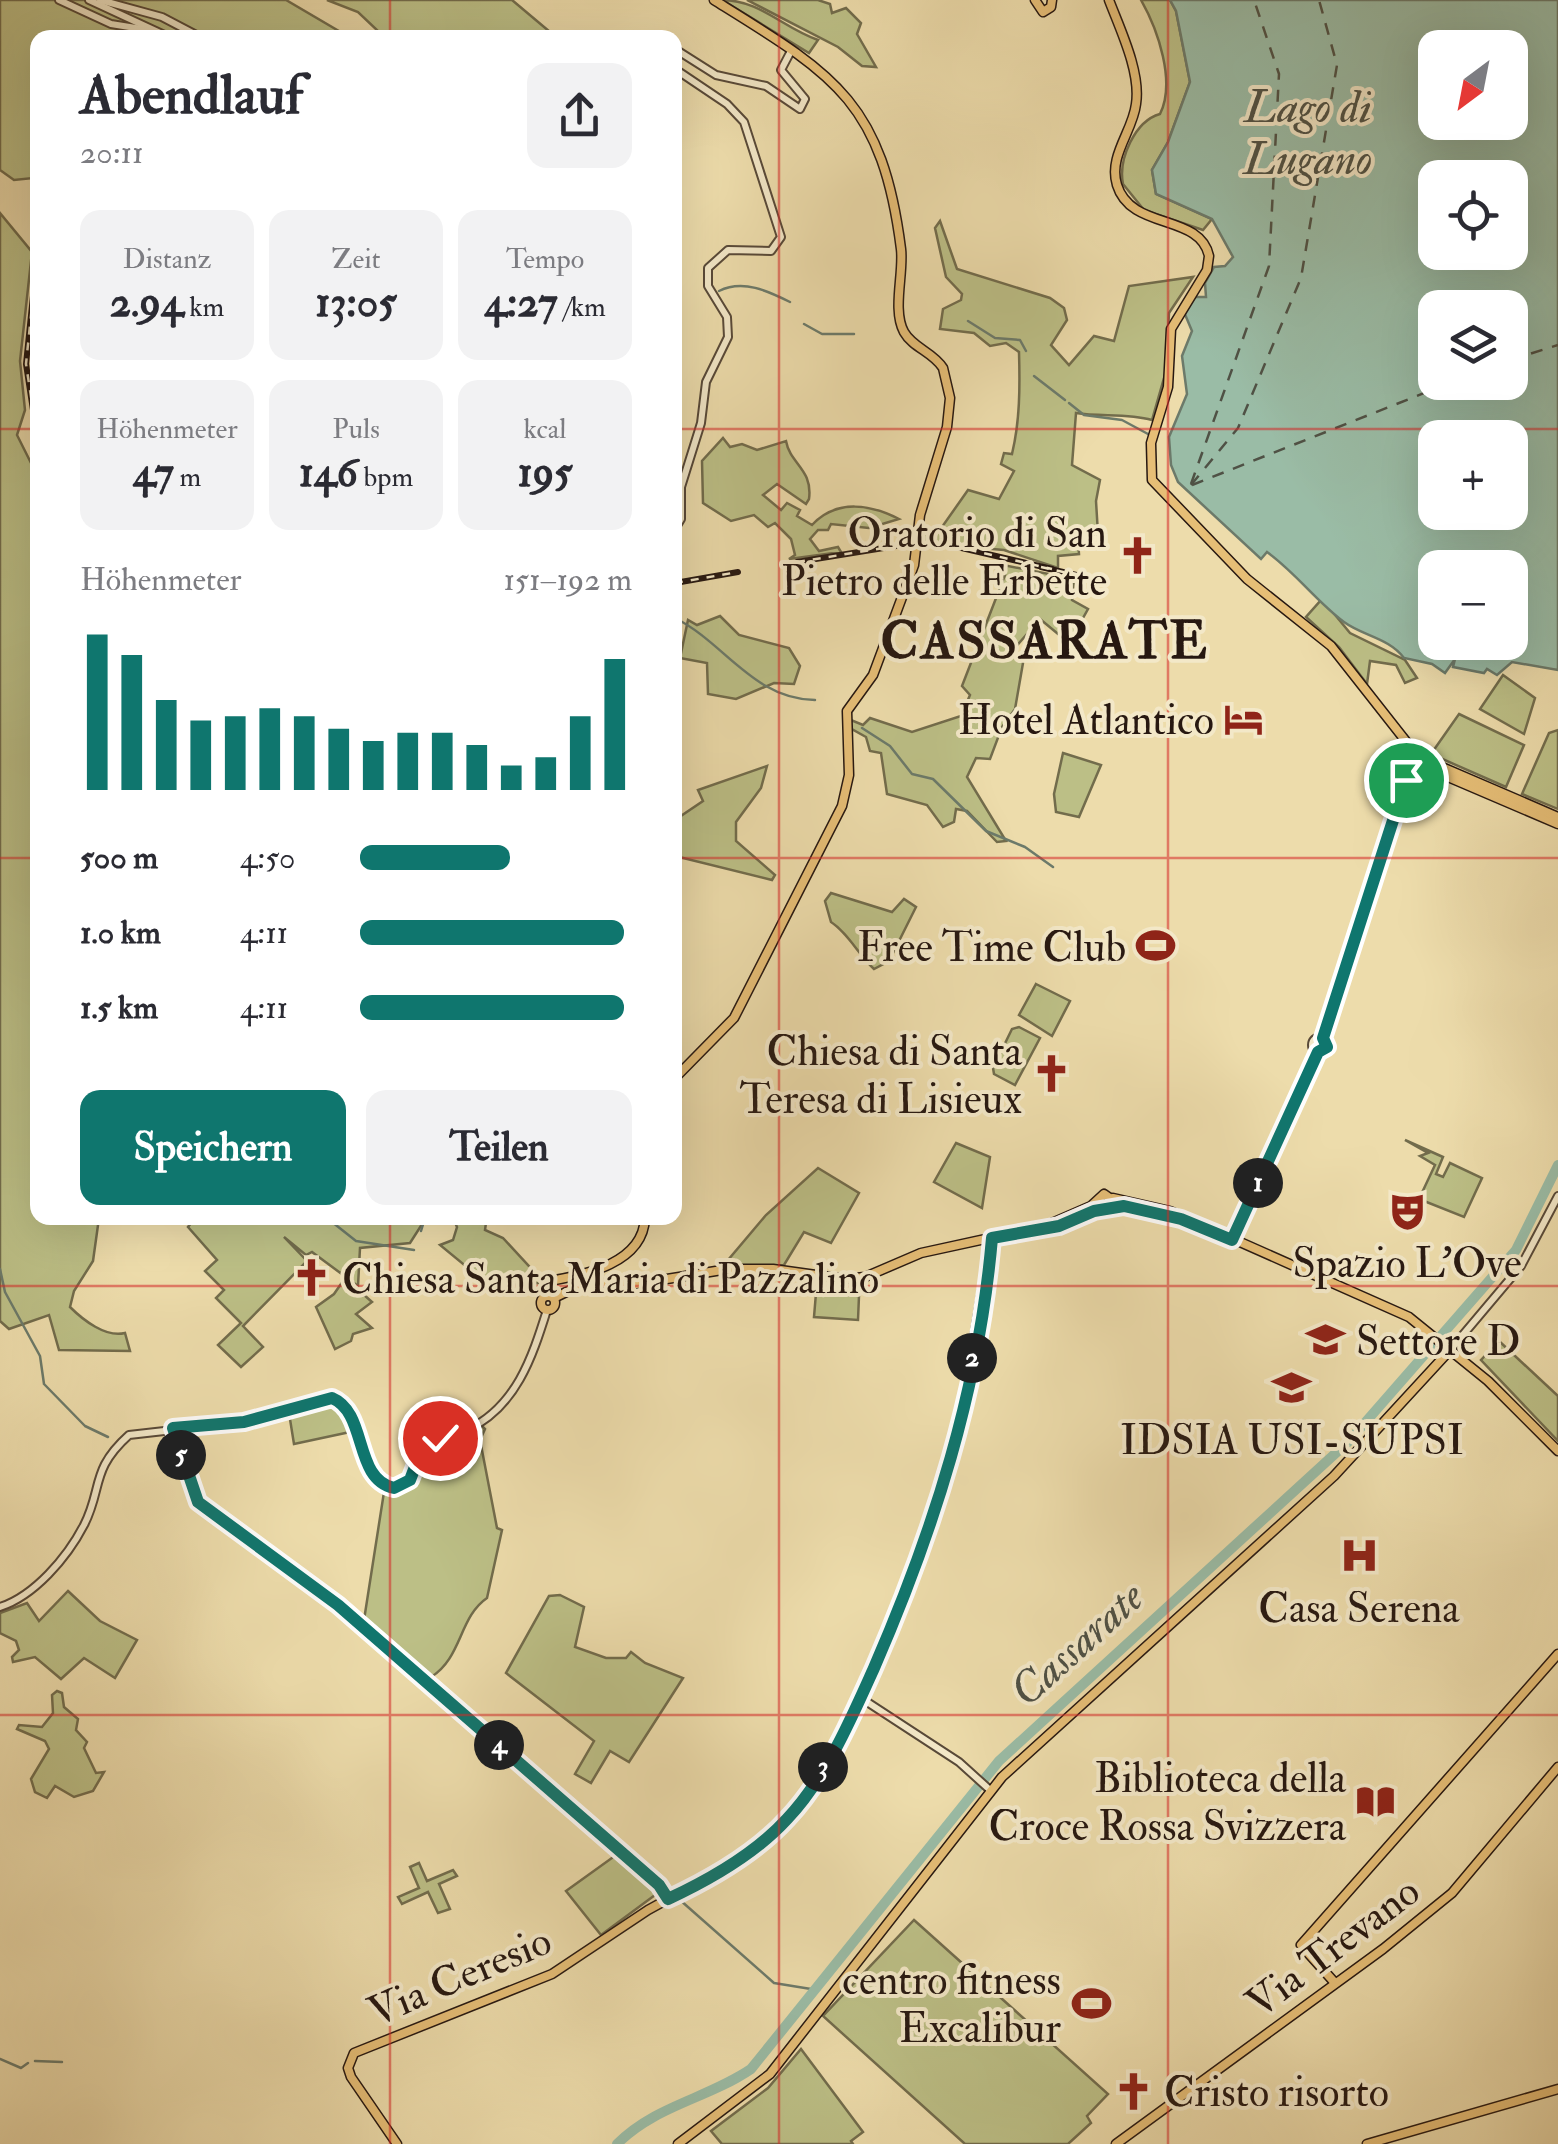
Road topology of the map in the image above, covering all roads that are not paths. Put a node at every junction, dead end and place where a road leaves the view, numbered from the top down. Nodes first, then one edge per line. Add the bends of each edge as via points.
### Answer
1 (60, 0) edge
2 (89, 0) edge
3 (100, 0) edge
4 (714, 0) edge
5 (1035, 0) edge
6 (1052, 0) edge
7 (1109, 0) edge
8 (148, 30) edge
9 (155, 30) edge
10 (185, 30) edge
11 (791, 51) junction
12 (682, 54) edge
13 (682, 73) edge
14 (682, 499) edge
15 (1421, 758) junction
16 (1558, 821) edge
17 (682, 1071) edge
18 (1558, 1196) edge
19 (1112, 1203) junction
20 (1099, 1206) junction
21 (644, 1225) edge
22 (992, 1238) junction
23 (1232, 1240) junction
24 (550, 1297) junction
25 (548, 1310) joint
26 (1448, 1347) junction
27 (173, 1428) junction
28 (1558, 1452) edge
29 (0, 1607) edge
30 (1558, 1654) edge
31 (860, 1698) junction
32 (1558, 1767) edge
33 (988, 1788) junction
34 (668, 1899) junction
35 (1335, 1983) junction
36 (1558, 2088) edge
37 (397, 2144) edge
38 (678, 2144) edge
39 (1116, 2144) edge
40 (1367, 2144) edge

1 - 8 street via 111,24
2 - 9 street
3 - 10 street
4 - 11 main road
5 - 6 main road via 1043,12
7 - 15 main road via 1137,94 1116,160 1117,185 1132,208 1199,237 1209,256 1171,330 1168,387 1151,442 1152,480 1247,579 1336,651
11 - 12 street via 780,70 805,99 800,109 766,86 716,76
11 - 17 main road via 842,89 874,135 900,246 901,324 911,341 940,362 949,387 947,428 920,515 914,565 873,675 846,720 849,775 840,812 734,1018
13 - 14 street via 744,122 781,234 769,252 728,250 710,264 707,284 727,317 728,336 706,382
15 - 16 main road via 1432,771
15 - 23 street via 1406,780 1323,1038 1313,1042 1318,1052
18 - 26 street via 1521,1266
19 - 20 main road
19 - 20 main road via 1104,1194
19 - 23 main road via 1154,1206
20 - 22 main road
21 - 24 main road via 628,1254 549,1281
22 - 24 main road via 921,1252 856,1278 728,1269 640,1284 587,1282
22 - 31 main road, Via Ceresio via 957,1442 928,1539
23 - 26 main road via 1410,1316
24 - 25 main road via 554,1306
25 - 27 street via 514,1392 486,1419 423,1446 410,1480 394,1488 374,1473 349,1411 332,1398 244,1422
26 - 28 main road
26 - 33 main road via 1334,1476
27 - 29 street via 136,1432 122,1441 98,1473 78,1534 32,1592
27 - 34 street via 198,1502 338,1605
30 - 35 main road via 1301,1945
31 - 33 street
31 - 34 main road, Via Ceresio via 790,1817 739,1860
32 - 35 main road, Via Trevano via 1457,1888
33 - 38 main road via 770,2074
34 - 37 main road, Via Ceresio via 552,1974 358,2049 348,2068
35 - 39 main road, Via Trevano
36 - 40 main road

